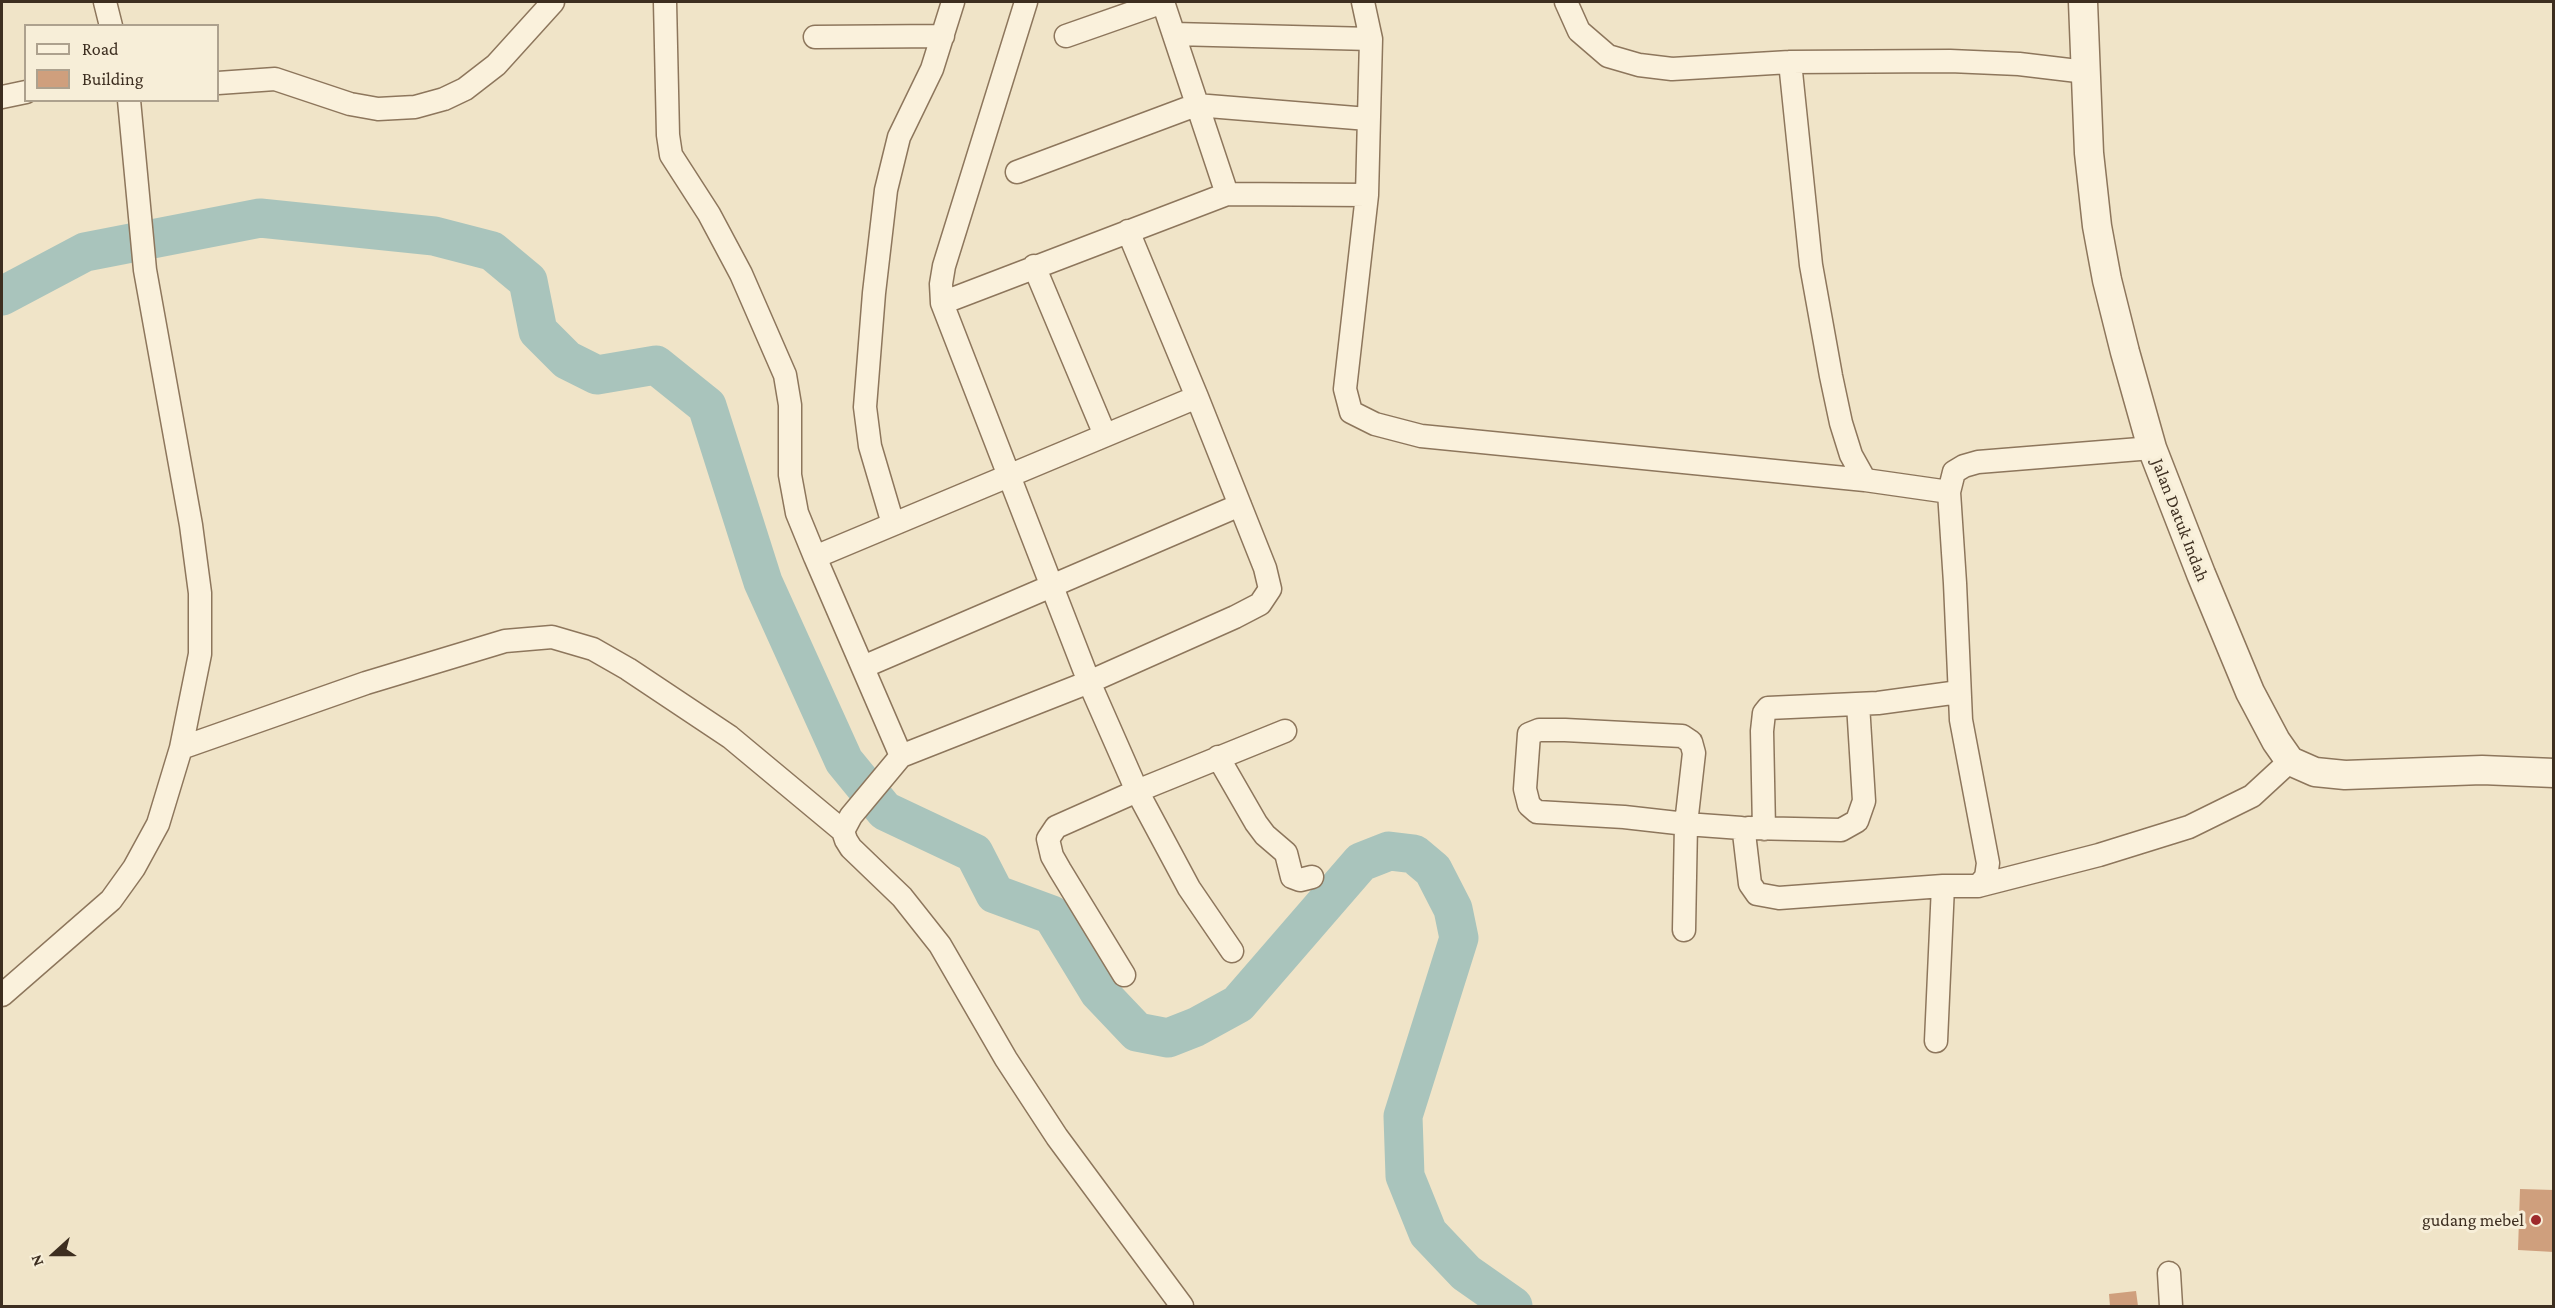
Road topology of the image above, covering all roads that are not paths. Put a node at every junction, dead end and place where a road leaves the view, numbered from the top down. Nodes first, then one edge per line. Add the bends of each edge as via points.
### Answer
1 (105, 2) edge
2 (553, 2) edge
3 (665, 2) edge
4 (953, 2) edge
5 (1026, 2) edge
6 (1163, 2) edge
7 (1363, 2) edge
8 (1566, 2) edge
9 (2084, 2) edge
10 (110, 24) edge
11 (1174, 34) junction
12 (944, 36) junction
13 (1066, 36) dead end
14 (815, 37) dead end
15 (1371, 39) junction
16 (1790, 62) junction
17 (2086, 72) junction
18 (219, 83) edge
19 (24, 92) edge
20 (2, 97) edge
21 (129, 102) edge
22 (1196, 105) junction
23 (1368, 119) junction
24 (1017, 172) dead end
25 (1227, 194) junction
26 (1366, 195) junction
27 (1128, 231) junction
28 (1034, 266) junction
29 (942, 303) junction
30 (1197, 397) junction
31 (1105, 435) junction
32 (2152, 448) junction
33 (1010, 474) junction
34 (1865, 480) junction
35 (1949, 492) junction
36 (1240, 505) junction
37 (893, 524) junction
38 (815, 557) junction
39 (1052, 585) junction
40 (863, 667) junction
41 (1089, 682) junction
42 (1959, 692) junction
43 (1858, 704) junction
44 (1285, 732) dead end
45 (181, 748) junction
46 (902, 756) junction
47 (1218, 757) junction
48 (2290, 761) junction
49 (2553, 773) edge
50 (1137, 791) junction
51 (847, 824) junction
52 (1686, 824) junction
53 (1741, 828) junction
54 (1764, 829) junction
55 (1312, 877) dead end
56 (1943, 886) junction
57 (1978, 886) junction
58 (1684, 930) dead end
59 (1232, 951) dead end
60 (1124, 975) dead end
61 (2, 995) edge
62 (1936, 1041) dead end
63 (2169, 1273) dead end
64 (1182, 1306) edge
65 (2171, 1306) edge

1 - 10 street
2 - 18 street via 489,71 465,89 415,107 378,109 350,105 275,79
3 - 38 street via 671,155 741,274 785,375 790,405 790,475 797,513
4 - 12 street
5 - 29 street via 944,266
6 - 11 street
6 - 13 street
7 - 15 street
8 - 16 street via 1579,31 1608,56 1639,65 1672,69
9 - 17 street, Jalan Datuk Indah
11 - 15 street
11 - 22 street
12 - 14 street
12 - 37 street via 899,137 886,190 874,293 865,407 870,446
15 - 23 street
16 - 17 street via 1950,61
16 - 34 street via 1817,298 1840,423
17 - 32 street, Jalan Datuk Indah via 2097,226 2107,280
19 - 20 street
21 - 45 street via 145,270 200,593 200,654
22 - 23 street
22 - 24 street
22 - 25 street
23 - 26 street
25 - 26 street
25 - 27 street
26 - 34 street via 1344,389 1351,412 1375,424 1420,435
27 - 28 street
27 - 30 street
28 - 29 street
28 - 31 street
29 - 33 street
30 - 31 street
30 - 36 street
31 - 33 street
32 - 35 street via 1978,462 1954,472
32 - 48 street, Jalan Datuk Indah via 2250,692
33 - 37 street
33 - 39 street
34 - 35 street
35 - 42 street
36 - 39 street
36 - 41 street via 1270,589 1260,604
37 - 38 street
38 - 40 street
39 - 40 street
39 - 41 street
40 - 46 street
41 - 46 street
41 - 50 street
42 - 43 street
42 - 57 street via 1988,863 1986,877
43 - 54 street via 1775,706 1765,711
43 - 54 street via 1864,801 1857,821 1841,830
44 - 47 street
45 - 51 street via 366,683 505,641 552,637 593,649 638,675
45 - 61 street via 158,824 111,900
46 - 51 street
47 - 50 street
47 - 55 street via 1256,823 1286,853 1292,877
48 - 49 street via 2315,772 2345,775 2482,770
48 - 57 street via 2252,796 2189,827
50 - 59 street via 1189,888
50 - 60 street via 1056,827 1048,839 1060,870
51 - 64 street via 846,840 851,848 902,897 940,945 1057,1137
52 - 52 street via 1537,812 1529,805 1525,789 1529,734 1554,729 1682,736 1691,742 1694,753
52 - 53 street
52 - 58 street
53 - 54 street
53 - 56 street via 1750,885 1757,894 1779,898
56 - 57 street
56 - 62 street
63 - 65 street

